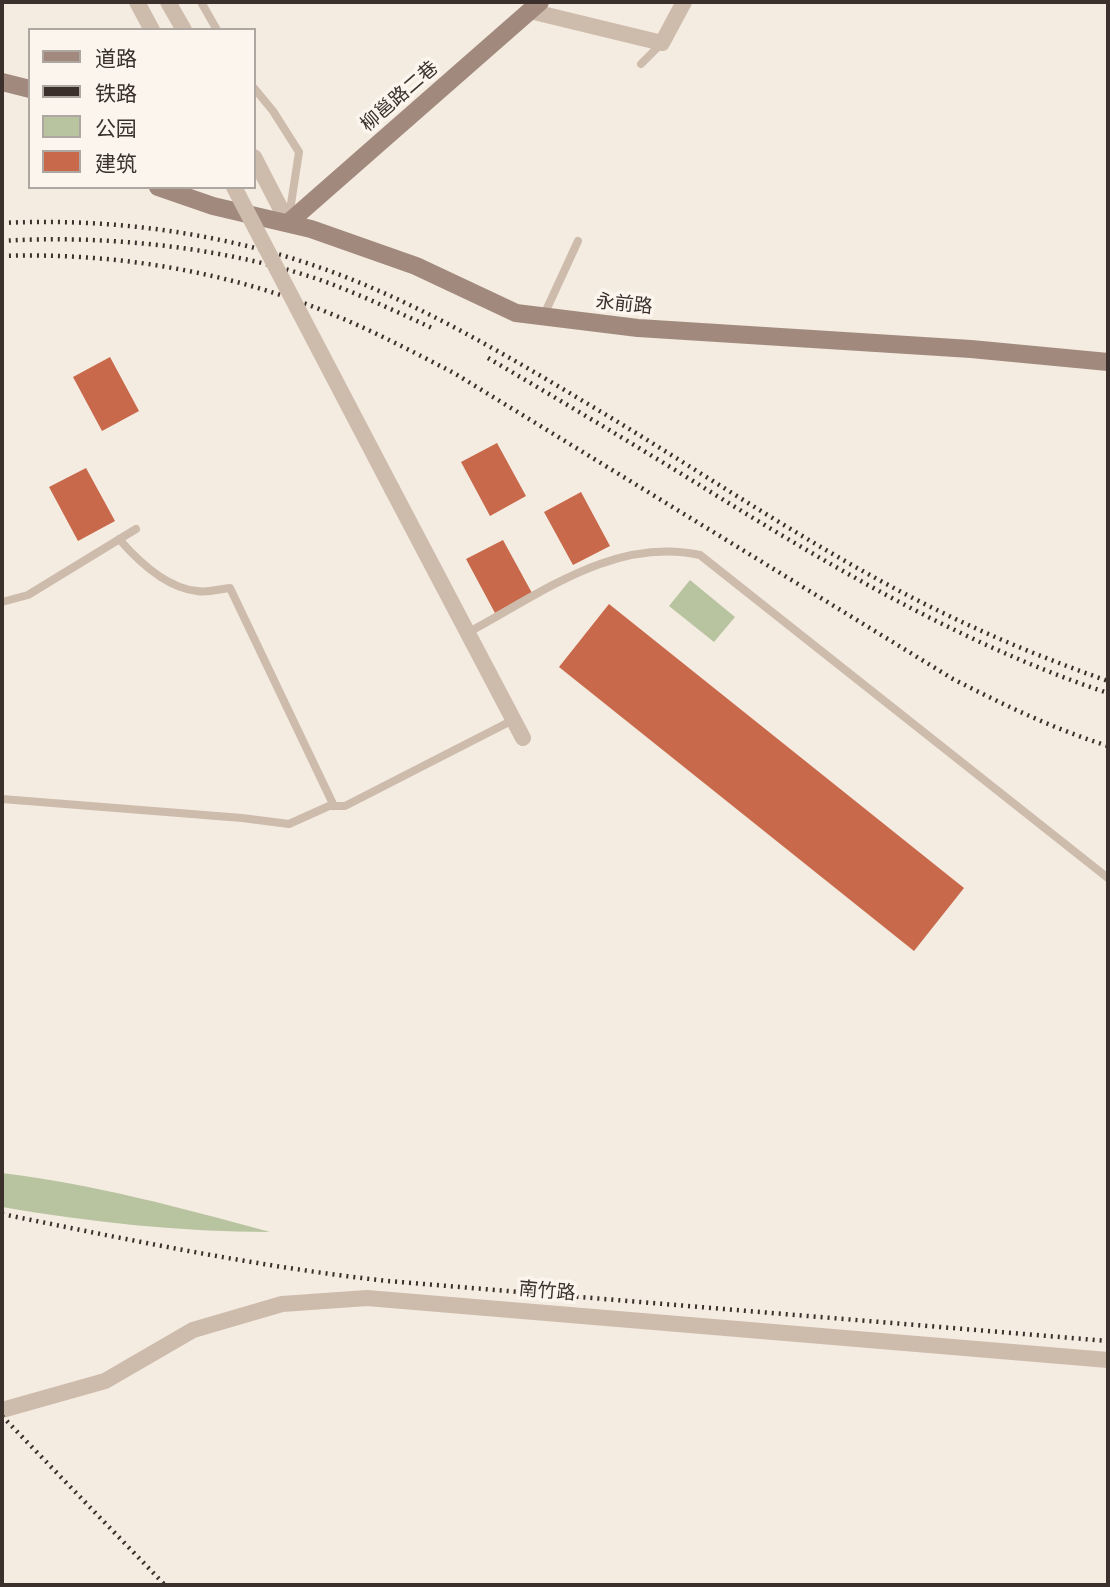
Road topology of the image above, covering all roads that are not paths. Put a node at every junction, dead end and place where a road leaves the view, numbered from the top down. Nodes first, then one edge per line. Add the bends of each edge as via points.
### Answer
1 (137, 2) edge
2 (168, 2) edge
3 (201, 2) edge
4 (684, 2) edge
5 (535, 6) edge
6 (151, 28) edge
7 (183, 28) edge
8 (215, 28) edge
9 (662, 43) junction
10 (641, 64) dead end
11 (2, 82) edge
12 (28, 88) edge
13 (256, 90) edge
14 (256, 162) edge
15 (164, 189) edge
16 (235, 189) edge
17 (288, 223) junction
18 (578, 241) dead end
19 (543, 317) junction
20 (1108, 362) edge
21 (136, 529) dead end
22 (119, 539) junction
23 (2, 601) edge
24 (467, 633) junction
25 (513, 720) junction
26 (523, 738) dead end
27 (2, 799) edge
28 (334, 806) junction
29 (1108, 878) edge
30 (1108, 1360) edge
31 (2, 1410) edge

1 - 6 street
2 - 7 street
3 - 8 lane
4 - 9 street
5 - 9 street
5 - 17 street, 柳邕路二巷
9 - 10 lane
11 - 12 street
13 - 17 lane via 299,152
14 - 17 street
15 - 17 street, 永前路
16 - 24 street, bridge
17 - 19 street, 永前路 via 416,266 516,313
18 - 19 lane
19 - 20 street, 永前路
21 - 22 lane
22 - 23 lane via 28,595
22 - 28 lane via 167,581 197,591 230,588
24 - 25 street
24 - 29 lane via 582,569 635,552 700,555
25 - 26 street
25 - 28 lane via 345,806
27 - 28 lane via 289,824
30 - 31 street, 南竹路 via 368,1298 282,1304 193,1330 105,1381

